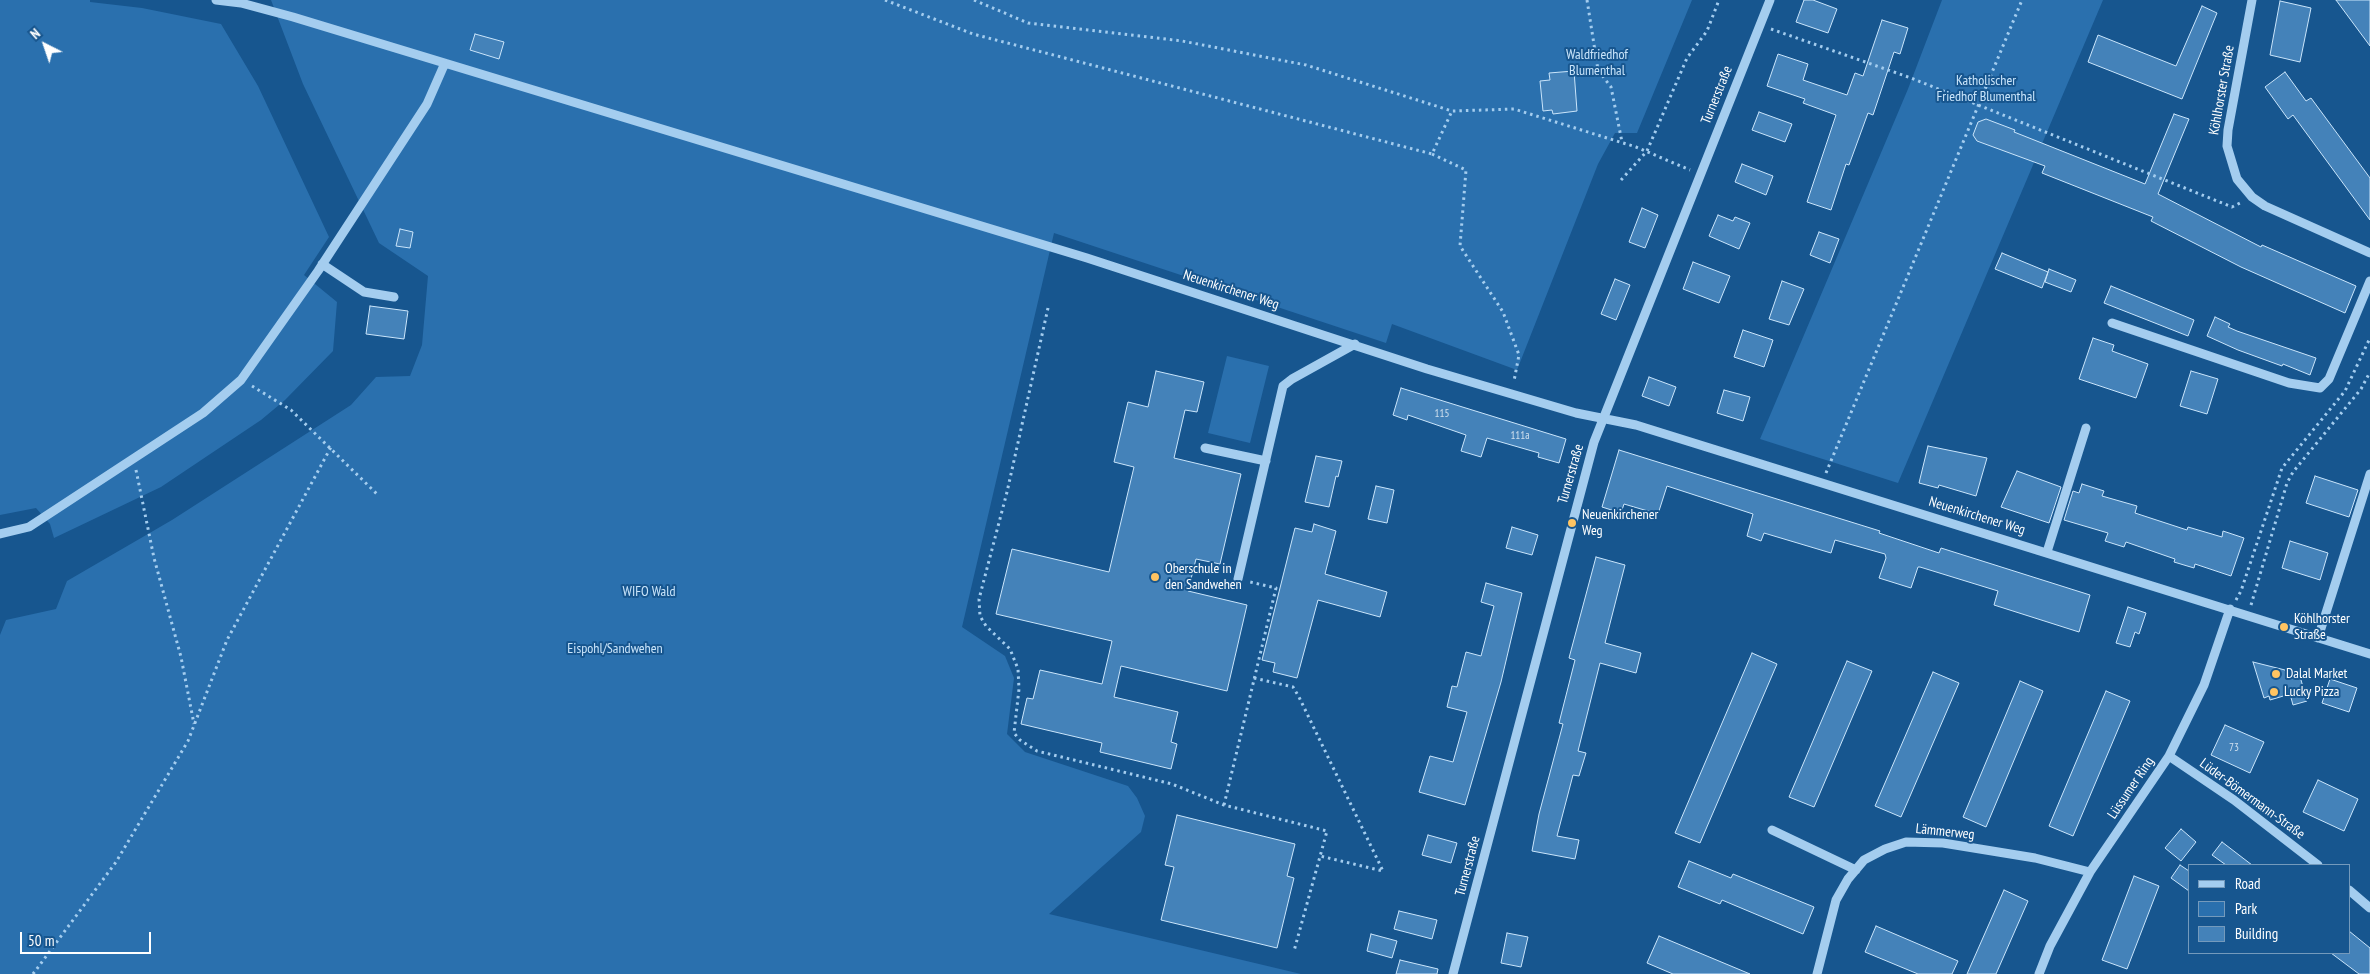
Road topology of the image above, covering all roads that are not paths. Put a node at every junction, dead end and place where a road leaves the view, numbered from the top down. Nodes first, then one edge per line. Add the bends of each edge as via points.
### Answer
1 (216, 0) edge
2 (1770, 0) edge
3 (2252, 0) edge
4 (445, 63) junction
5 (2370, 252) edge
6 (322, 264) junction
7 (2370, 280) edge
8 (394, 297) dead end
9 (2112, 323) dead end
10 (1355, 344) junction
11 (1602, 419) junction
12 (2086, 428) dead end
13 (1205, 448) dead end
14 (1266, 461) junction
15 (2370, 474) edge
16 (0, 534) edge
17 (2047, 552) junction
18 (1238, 579) road end
19 (2230, 609) junction
20 (2318, 638) junction
21 (2370, 654) edge
22 (2169, 756) junction
23 (1772, 830) dead end
24 (2317, 864) edge
25 (1856, 870) junction
26 (2090, 872) junction
27 (2350, 891) edge
28 (2370, 908) edge
29 (1453, 974) edge
30 (1817, 974) edge
31 (2039, 974) edge

1 - 4 street, Neuenkirchener Weg via 284,14
2 - 11 street, Turnerstraße
3 - 5 street, Köhlhorster Straße via 2227,146 2237,179 2252,197 2284,216
4 - 6 street via 427,104
4 - 10 street, Neuenkirchener Weg via 1088,258
6 - 8 street via 364,292
6 - 16 street via 241,380 203,413 29,527
7 - 9 street via 2329,378 2320,388 2289,383
10 - 11 street, Neuenkirchener Weg
10 - 14 street via 1283,386
11 - 17 street, Neuenkirchener Weg via 1636,425
11 - 29 street, Turnerstraße
12 - 17 street
13 - 14 street
14 - 18 street
15 - 20 street
17 - 19 street, Neuenkirchener Weg
19 - 20 street, Neuenkirchener Weg
19 - 22 street, Lüssumer Ring via 2204,685
20 - 21 street, Neuenkirchener Weg
22 - 24 street, Lüder-Bömermann-Straße via 2234,800
22 - 26 street, Lüssumer Ring
23 - 25 street
25 - 26 street, Lämmerweg via 1864,860 1906,842 1943,843 1989,850
25 - 30 street, Lämmerweg via 1836,900
26 - 31 street, Lüssumer Ring via 2050,946
27 - 28 street

